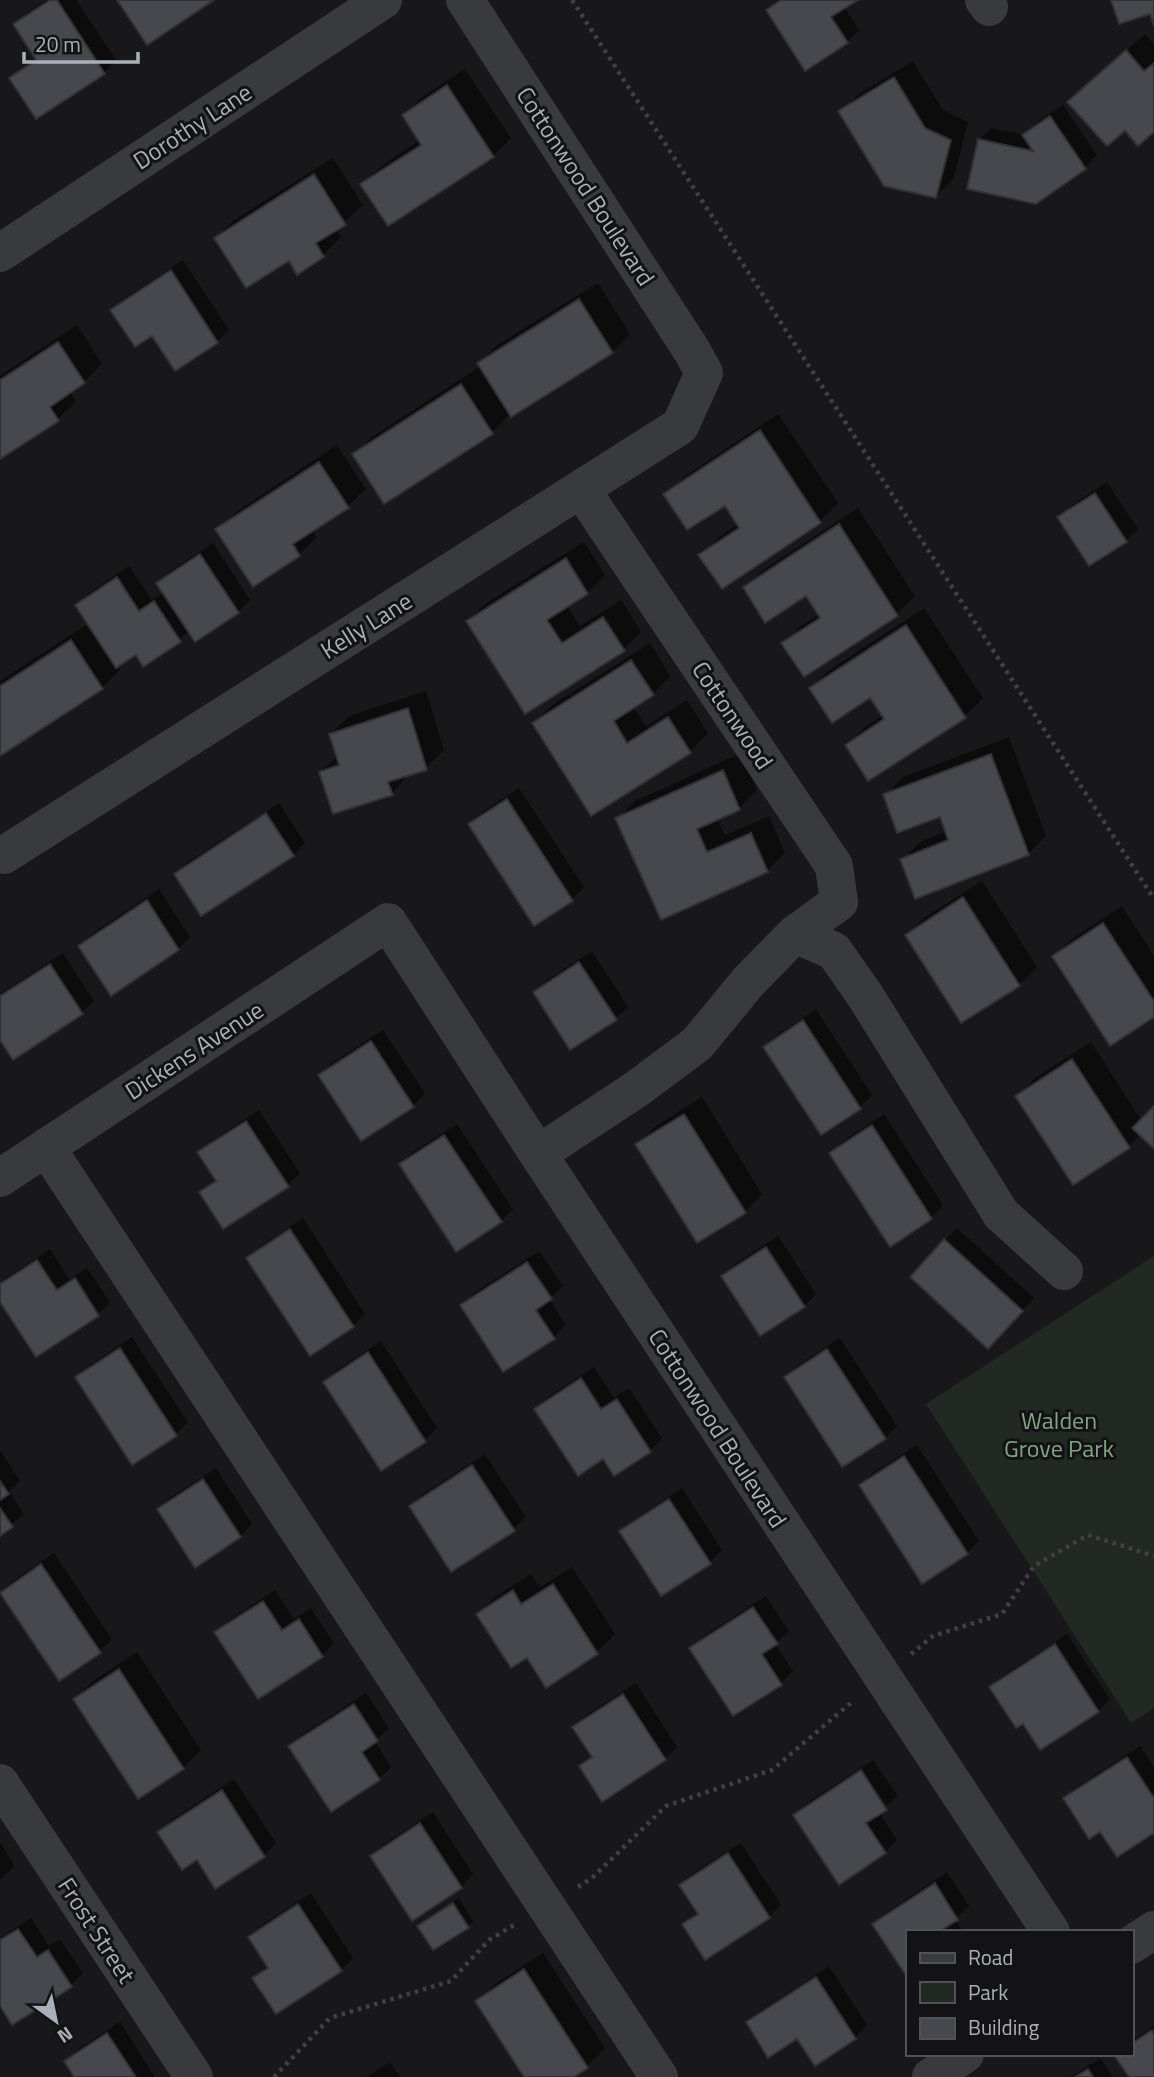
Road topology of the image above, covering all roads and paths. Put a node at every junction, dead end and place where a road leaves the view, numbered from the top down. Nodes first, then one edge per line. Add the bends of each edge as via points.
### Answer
1 (383, 0) edge
2 (465, 0) edge
3 (572, 0) edge
4 (0, 253) edge
5 (704, 373) joint
6 (581, 489) junction
7 (2, 855) edge
8 (1154, 899) edge
9 (388, 922) joint
10 (795, 934) junction
11 (46, 1147) junction
12 (538, 1154) junction
13 (0, 1178) edge
14 (1064, 1271) dead end
15 (1154, 1556) edge
16 (882, 1676) junction
17 (0, 1783) edge
18 (546, 1906) junction
19 (1050, 1930) edge
20 (1154, 1930) edge
21 (1133, 1944) edge
22 (962, 2056) edge
23 (194, 2077) edge
24 (274, 2077) edge
25 (659, 2077) edge
26 (931, 2077) edge

1 - 4 street, Dorothy Lane
2 - 5 street, Cottonwood Boulevard
3 - 8 path
5 - 6 street, Kelly Lane via 680,426
6 - 7 street, Kelly Lane
6 - 10 street, Cottonwood via 834,866 839,902
9 - 11 street, Dickens Avenue
9 - 12 street, Cottonwood Boulevard
10 - 12 street, Cottonwood via 697,1044
10 - 14 street via 834,951 1001,1214
11 - 13 street, Dickens Avenue
11 - 18 street
12 - 16 street, Cottonwood Boulevard
15 - 16 path via 1088,1535 1034,1566 1002,1614 933,1636
16 - 18 path via 772,1770 666,1806 592,1878
16 - 19 street, Cottonwood Boulevard
17 - 23 street, Frost Street
18 - 24 path via 489,1940 451,1981 330,2018
18 - 25 street
20 - 21 street
22 - 26 street

